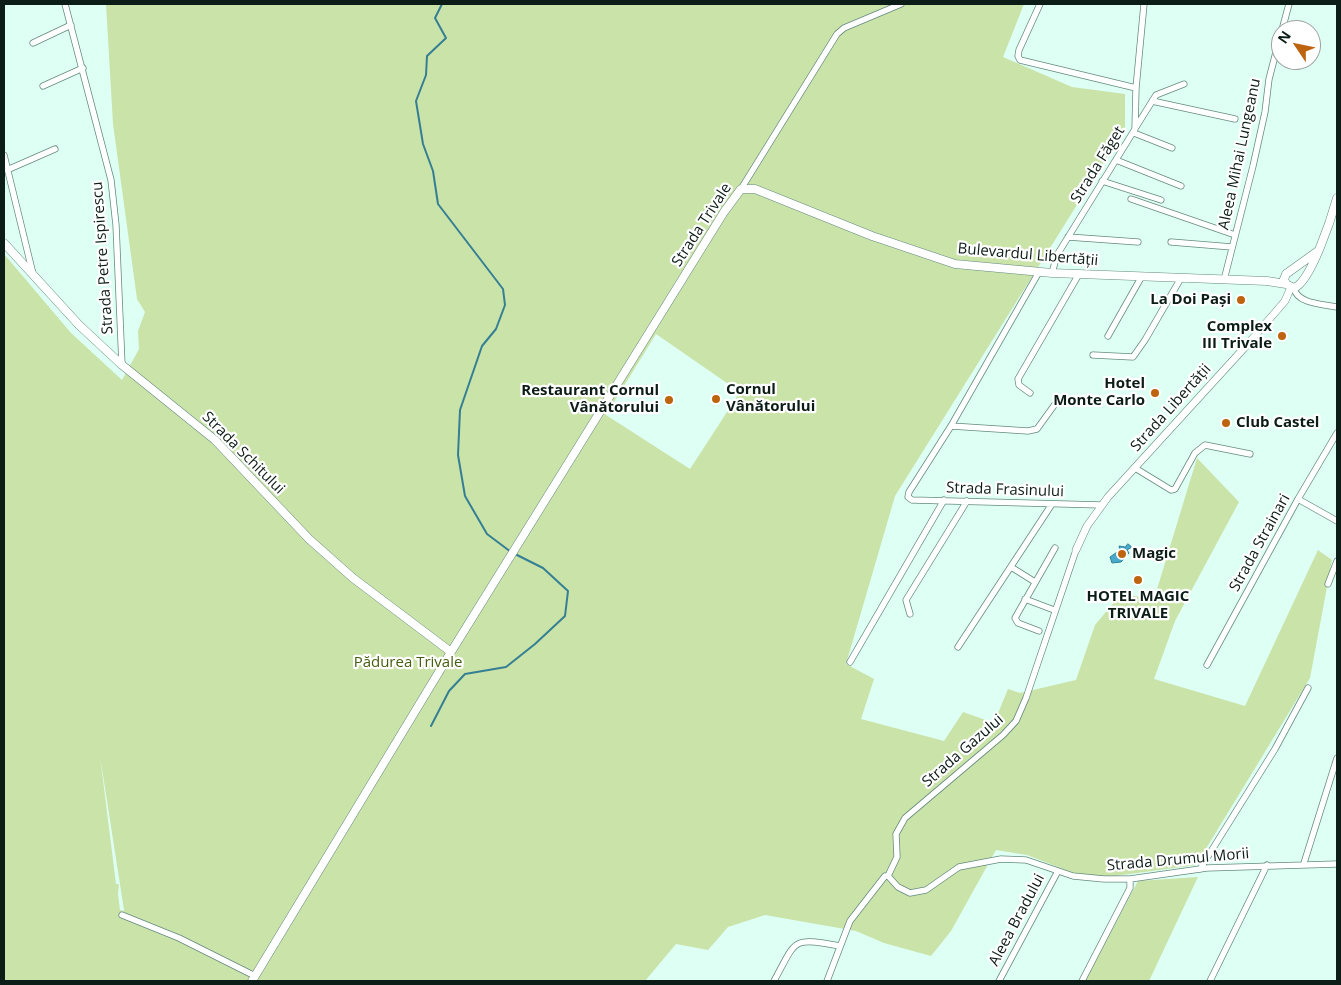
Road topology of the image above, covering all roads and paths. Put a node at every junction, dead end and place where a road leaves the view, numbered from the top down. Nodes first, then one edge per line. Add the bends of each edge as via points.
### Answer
1 (66, 4) edge
2 (901, 4) edge
3 (1040, 4) edge
4 (1144, 4) edge
5 (1289, 4) edge
6 (1284, 20) edge
7 (71, 25) junction
8 (32, 43) dead end
9 (83, 68) junction
10 (1271, 70) edge
11 (1184, 84) dead end
12 (42, 86) dead end
13 (1136, 88) junction
14 (1152, 101) junction
15 (1235, 119) dead end
16 (1134, 131) junction
17 (1172, 148) dead end
18 (55, 149) dead end
19 (4, 154) edge
20 (1116, 160) junction
21 (8, 170) junction
22 (1102, 181) junction
23 (1181, 186) dead end
24 (741, 190) junction
25 (1131, 198) dead end
26 (1337, 198) edge
27 (1161, 200) dead end
28 (1235, 236) junction
29 (1068, 238) junction
30 (1138, 242) dead end
31 (1171, 242) dead end
32 (4, 243) edge
33 (1232, 247) junction
34 (1318, 251) junction
35 (1294, 270) junction
36 (1039, 272) junction
37 (1052, 273) junction
38 (1079, 274) junction
39 (1286, 274) junction
40 (34, 276) junction
41 (1142, 276) junction
42 (1181, 278) junction
43 (1302, 279) junction
44 (1224, 280) junction
45 (1267, 281) junction
46 (1290, 286) junction
47 (1337, 307) edge
48 (1108, 336) dead end
49 (1093, 355) dead end
50 (122, 365) junction
51 (1030, 393) dead end
52 (1058, 400) dead end
53 (951, 426) junction
54 (1337, 433) edge
55 (1250, 454) dead end
56 (1135, 468) junction
57 (944, 500) junction
58 (1298, 500) junction
59 (967, 501) junction
60 (1052, 504) junction
61 (1102, 505) junction
62 (1337, 521) edge
63 (1055, 548) dead end
64 (1076, 550) joint
65 (1337, 561) edge
66 (1011, 567) junction
67 (1035, 582) junction
68 (1328, 584) dead end
69 (1025, 599) junction
70 (1054, 610) junction
71 (910, 614) dead end
72 (1039, 631) dead end
73 (958, 647) dead end
74 (451, 652) junction
75 (850, 662) dead end
76 (1207, 665) dead end
77 (1308, 688) dead end
78 (1337, 758) edge
79 (1304, 863) junction
80 (1337, 864) edge
81 (1267, 865) junction
82 (1200, 868) junction
83 (1058, 872) junction
84 (888, 876) junction
85 (1130, 879) junction
86 (122, 915) dead end
87 (840, 946) junction
88 (254, 979) edge
89 (774, 981) edge
90 (827, 981) edge
91 (999, 981) edge
92 (1082, 981) edge
93 (1210, 981) edge

1 - 7 street, Strada Petre Ispirescu
2 - 24 street, Strada Trivale via 851,24 837,34
3 - 13 street via 1019,50 1020,60
4 - 13 street, Strada Făget
5 - 6 street, Aleea Mihai Lungeanu
7 - 8 street
7 - 9 street, Strada Petre Ispirescu
9 - 12 street
9 - 50 street, Strada Petre Ispirescu via 111,180
10 - 28 street, Aleea Mihai Lungeanu via 1265,112
11 - 14 street via 1161,92
13 - 16 street, Strada Făget
14 - 15 street
14 - 16 street
16 - 17 street
16 - 20 street, Strada Făget
18 - 21 street
19 - 21 street
20 - 22 street, Strada Făget
20 - 23 street
21 - 40 street
22 - 27 street
22 - 29 street, Strada Făget
24 - 36 main road, Bulevardul Libertății via 755,189 872,236 955,264
24 - 74 main road, Strada Trivale via 731,200
25 - 28 street
26 - 34 main road
28 - 33 street, Aleea Mihai Lungeanu
29 - 30 street
29 - 37 street, Strada Făget
31 - 33 street
32 - 40 main road, Strada Schitului
33 - 44 street, Aleea Mihai Lungeanu
34 - 35 main road
34 - 43 main road
35 - 39 main road
35 - 43 main road
36 - 37 main road, Bulevardul Libertății
36 - 53 street
37 - 38 main road, Bulevardul Libertății
38 - 41 main road, Bulevardul Libertății
38 - 51 street via 1018,379 1019,385
39 - 45 main road, Bulevardul Libertății
39 - 46 main road via 1284,279
40 - 50 main road, Strada Schitului
41 - 42 main road, Bulevardul Libertății
41 - 48 street
42 - 44 main road, Bulevardul Libertății
42 - 49 street via 1133,357
43 - 46 main road via 1299,285
44 - 45 main road, Bulevardul Libertății
45 - 46 main road, Bulevardul Libertății
46 - 47 street via 1302,298
46 - 56 street, Strada Libertății via 1285,301
50 - 74 main road, Strada Schitului via 215,440 309,539 353,578
52 - 53 street via 1037,429
53 - 57 street, Strada Frasinului via 908,497 912,500
54 - 58 street, Strada Strainari
55 - 56 street via 1205,445 1194,453 1175,489 1171,490
56 - 61 street, Strada Libertății
57 - 59 street, Strada Frasinului
57 - 75 street
58 - 62 street
58 - 76 street, Strada Strainari
59 - 60 street, Strada Frasinului
59 - 71 street via 906,600
60 - 61 street, Strada Frasinului
60 - 66 street
61 - 64 street, Strada Libertății
63 - 67 street
64 - 70 street, Strada Gazului
65 - 68 street
66 - 67 street
66 - 73 street
67 - 69 street
69 - 70 street
69 - 72 street via 1015,620
70 - 84 street, Strada Gazului via 1016,720 1003,735 905,818 896,834 897,857
74 - 88 main road, Strada Trivale
77 - 82 street via 1275,749
78 - 79 street
79 - 80 street, Strada Drumul Morii
79 - 81 street, Strada Drumul Morii
81 - 82 street, Strada Drumul Morii
81 - 93 street
82 - 85 street, Strada Drumul Morii
83 - 84 street, Strada Drumul Morii via 1026,860 1000,860 959,867 926,890 910,893 898,887
83 - 85 street, Strada Drumul Morii via 1085,879
83 - 91 street, Aleea Bradului
84 - 87 street via 855,912
85 - 92 street via 1130,888
86 - 88 street via 179,938
87 - 89 street via 808,940 798,942
87 - 90 street

